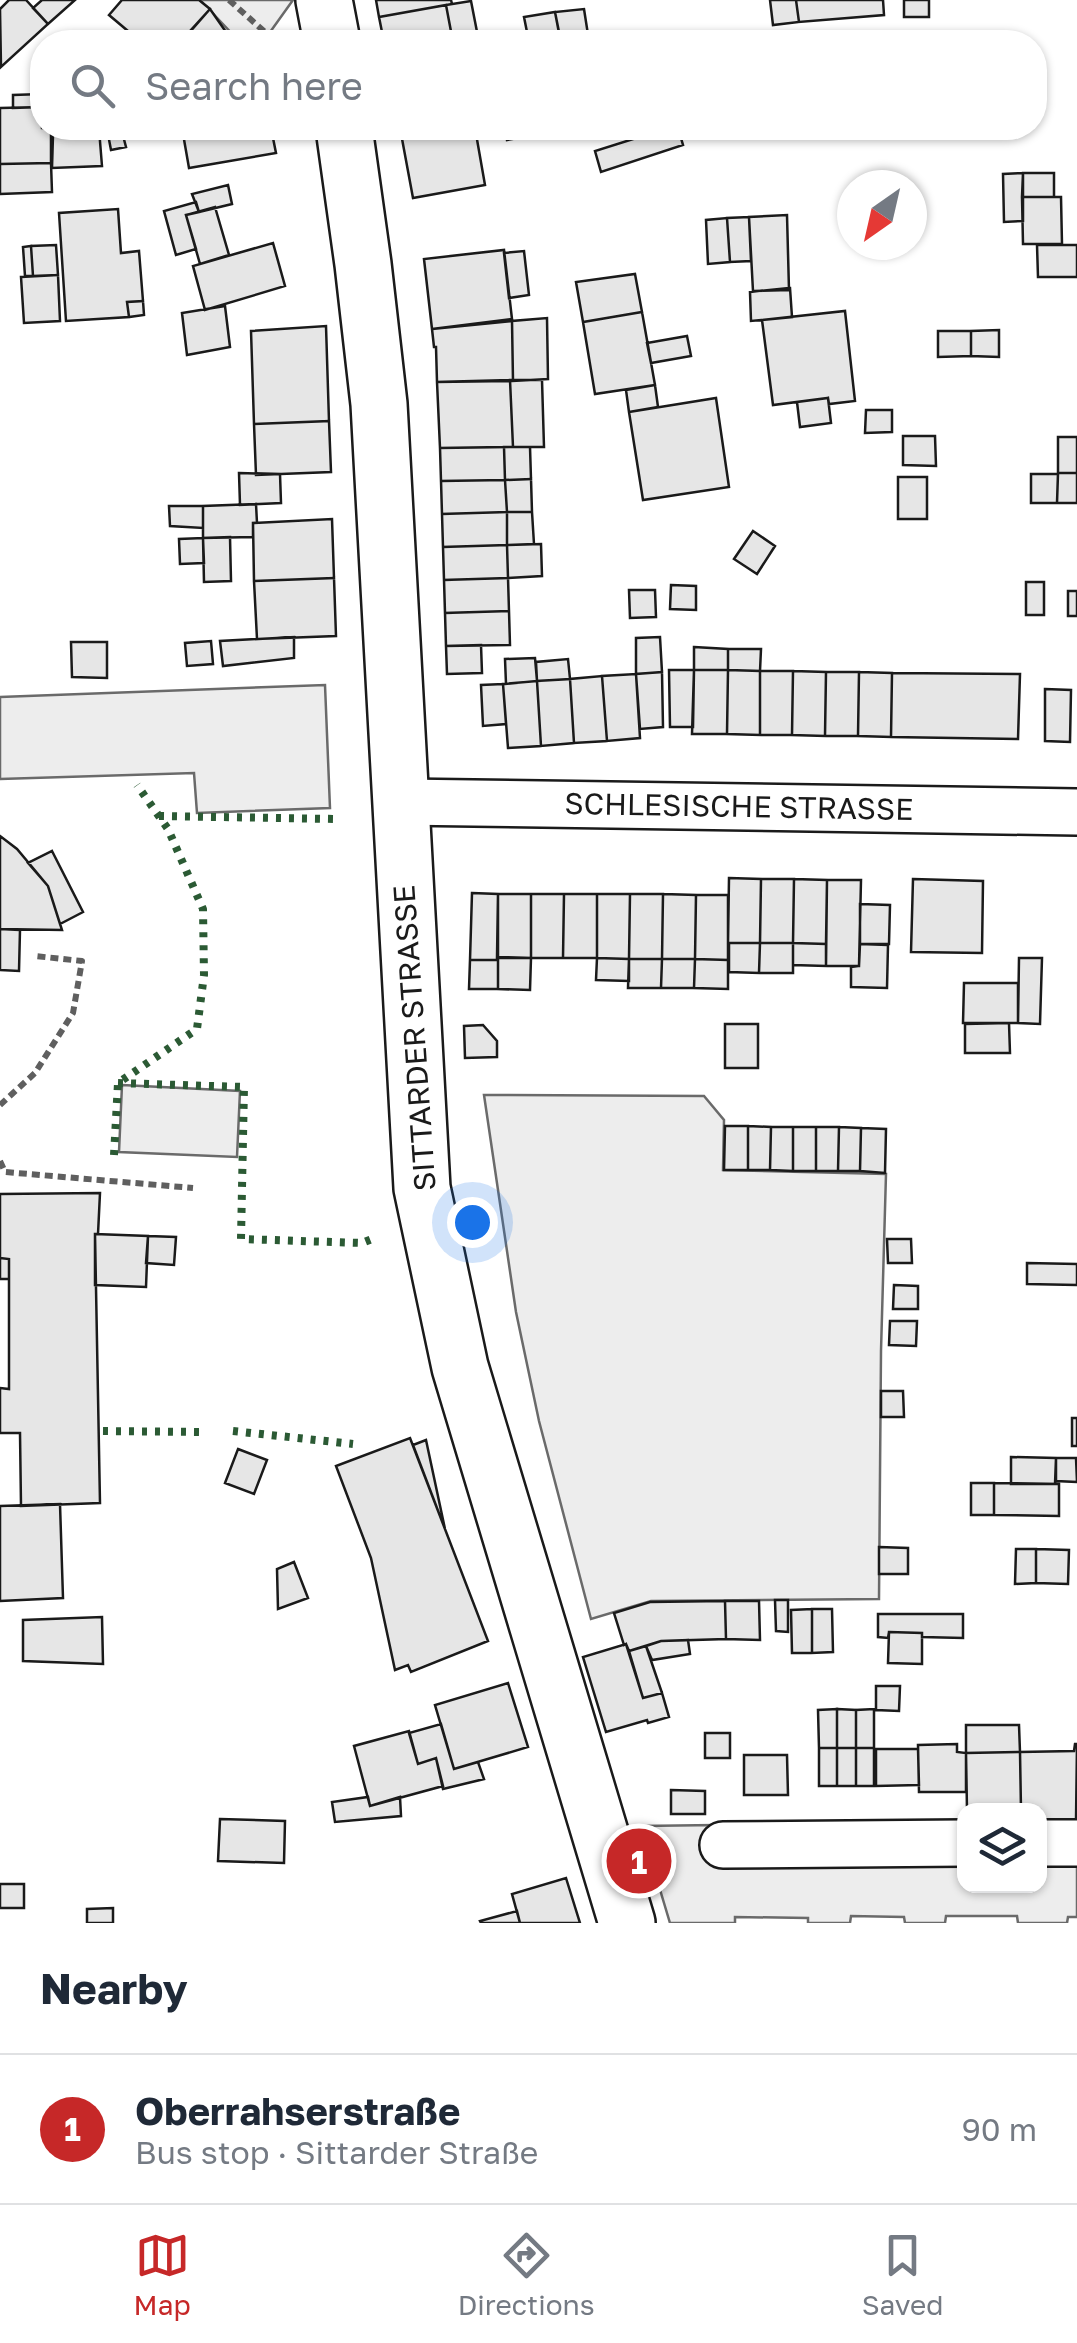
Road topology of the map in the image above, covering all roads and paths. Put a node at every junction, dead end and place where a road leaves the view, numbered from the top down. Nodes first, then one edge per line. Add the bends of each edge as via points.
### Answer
1 (229, 0) edge
2 (324, 0) edge
3 (263, 30) edge
4 (330, 30) edge
5 (346, 140) edge
6 (401, 802) junction
7 (1077, 812) edge
8 (35, 956) dead end
9 (0, 1105) edge
10 (0, 1162) edge
11 (193, 1188) dead end
12 (1047, 1843) edge
13 (1077, 1843) edge
14 (957, 1844) edge
15 (723, 1845) dead end
16 (627, 1923) edge

1 - 3 path
2 - 4 street
5 - 6 street, SITTARDER STRASSE via 378,404
6 - 7 street, SCHLESISCHE STRASSE
6 - 16 street, SITTARDER STRASSE via 422,1188 460,1366
8 - 9 path via 82,961 73,1013 34,1073
10 - 11 path via 4,1172
12 - 13 street
14 - 15 street

